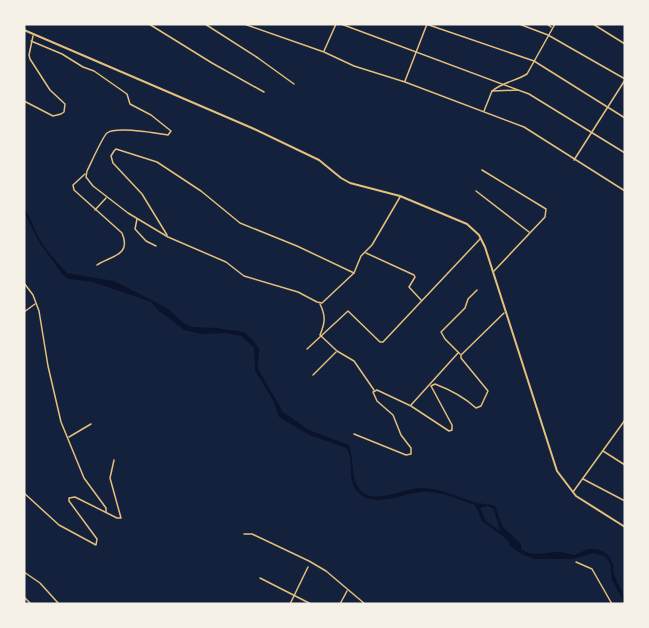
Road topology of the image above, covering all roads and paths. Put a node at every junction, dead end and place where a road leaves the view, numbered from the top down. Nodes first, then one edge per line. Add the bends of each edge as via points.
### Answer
1 (149, 24) edge
2 (205, 24) edge
3 (244, 24) edge
4 (336, 24) edge
5 (340, 24) edge
6 (426, 24) edge
7 (519, 24) edge
8 (547, 24) edge
9 (555, 24) edge
10 (593, 24) edge
11 (552, 27) junction
12 (24, 30) edge
13 (34, 35) junction
14 (548, 35) junction
15 (32, 41) junction
16 (625, 44) edge
17 (324, 52) junction
18 (417, 52) junction
19 (534, 61) junction
20 (625, 80) edge
21 (405, 82) junction
22 (294, 84) dead end
23 (504, 84) junction
24 (519, 89) junction
25 (492, 91) junction
26 (264, 92) dead end
27 (24, 101) edge
28 (607, 107) junction
29 (484, 111) junction
30 (625, 118) edge
31 (591, 133) junction
32 (625, 153) edge
33 (574, 160) junction
34 (482, 170) dead end
35 (86, 174) junction
36 (476, 191) dead end
37 (625, 191) edge
38 (400, 196) junction
39 (106, 197) junction
40 (94, 210) junction
41 (137, 218) junction
42 (529, 232) junction
43 (168, 237) junction
44 (481, 238) junction
45 (156, 246) dead end
46 (365, 252) junction
47 (97, 265) dead end
48 (493, 272) junction
49 (354, 273) junction
50 (24, 283) edge
51 (477, 290) dead end
52 (422, 301) junction
53 (320, 303) junction
54 (35, 304) junction
55 (24, 312) edge
56 (505, 312) junction
57 (320, 335) junction
58 (307, 349) dead end
59 (337, 351) junction
60 (460, 354) junction
61 (313, 375) dead end
62 (374, 390) junction
63 (411, 406) junction
64 (625, 420) edge
65 (91, 424) dead end
66 (622, 424) junction
67 (625, 426) edge
68 (354, 434) dead end
69 (68, 437) junction
70 (602, 451) junction
71 (114, 459) dead end
72 (625, 465) edge
73 (582, 479) junction
74 (572, 492) junction
75 (24, 493) edge
76 (625, 501) edge
77 (106, 513) junction
78 (625, 527) edge
79 (244, 534) dead end
80 (576, 562) dead end
81 (308, 567) dead end
82 (24, 572) edge
83 (260, 578) dead end
84 (348, 590) junction
85 (294, 595) junction
86 (24, 597) edge
87 (31, 604) edge
88 (59, 604) edge
89 (290, 604) edge
90 (311, 604) edge
91 (340, 604) edge
92 (365, 604) edge
93 (612, 604) edge

1 - 26 street
2 - 22 street
3 - 17 street
4 - 17 street
5 - 18 street
6 - 18 street
6 - 19 street
7 - 14 street
8 - 11 street
9 - 11 street
10 - 16 street
11 - 14 street
12 - 13 main road
13 - 15 street
13 - 38 main road via 252,128 319,160 350,183
14 - 19 street
14 - 20 street
15 - 27 street via 30,59 65,108 53,116
15 - 35 street via 94,71 127,94 130,104 171,131 168,135 124,130 107,133
17 - 21 street
18 - 21 street
18 - 23 street
19 - 23 street via 527,74
19 - 28 street
20 - 28 street
21 - 29 street
23 - 24 street
23 - 25 street
24 - 25 street
24 - 31 street
25 - 29 street
28 - 30 street
28 - 31 street
29 - 33 street via 524,127
31 - 32 street
31 - 33 street
33 - 37 street
34 - 42 street via 546,209 545,217
35 - 39 street
35 - 40 street via 73,188
36 - 42 street
38 - 44 main road via 467,224
38 - 46 street
39 - 40 street
39 - 41 street
40 - 47 street via 122,233 125,241 122,251 113,259
41 - 43 street
41 - 45 street via 135,229
42 - 48 street
43 - 49 street via 142,194 113,163 111,156 116,149 150,158 240,222
43 - 53 street via 226,262 244,276 298,292
44 - 48 main road
44 - 52 street
46 - 49 street
46 - 52 street via 414,275 408,288
48 - 56 main road
49 - 53 street
50 - 54 street
51 - 60 street via 441,332
52 - 57 street via 382,342 348,311
53 - 57 street via 325,315
54 - 55 street
54 - 69 street
56 - 60 street
56 - 74 main road via 555,466
57 - 58 street
57 - 59 street
59 - 61 street
59 - 62 street via 354,361
60 - 63 street
60 - 63 street via 488,391 481,406 476,408 463,396 432,385 452,425 450,431
62 - 63 street
62 - 68 street via 374,397 393,415 411,454
64 - 66 street
65 - 69 street
66 - 67 street
66 - 70 street
69 - 77 street via 84,478
70 - 72 street
70 - 73 street
71 - 77 street via 110,478 121,516
73 - 74 street
73 - 76 street
74 - 78 main road
75 - 77 street via 59,525 94,545 97,539 69,498 75,497
79 - 84 street via 252,534 309,561
80 - 93 street via 592,569
81 - 85 street
82 - 88 street
83 - 85 street
84 - 91 street
84 - 92 street
85 - 89 street
85 - 90 street
86 - 87 street

